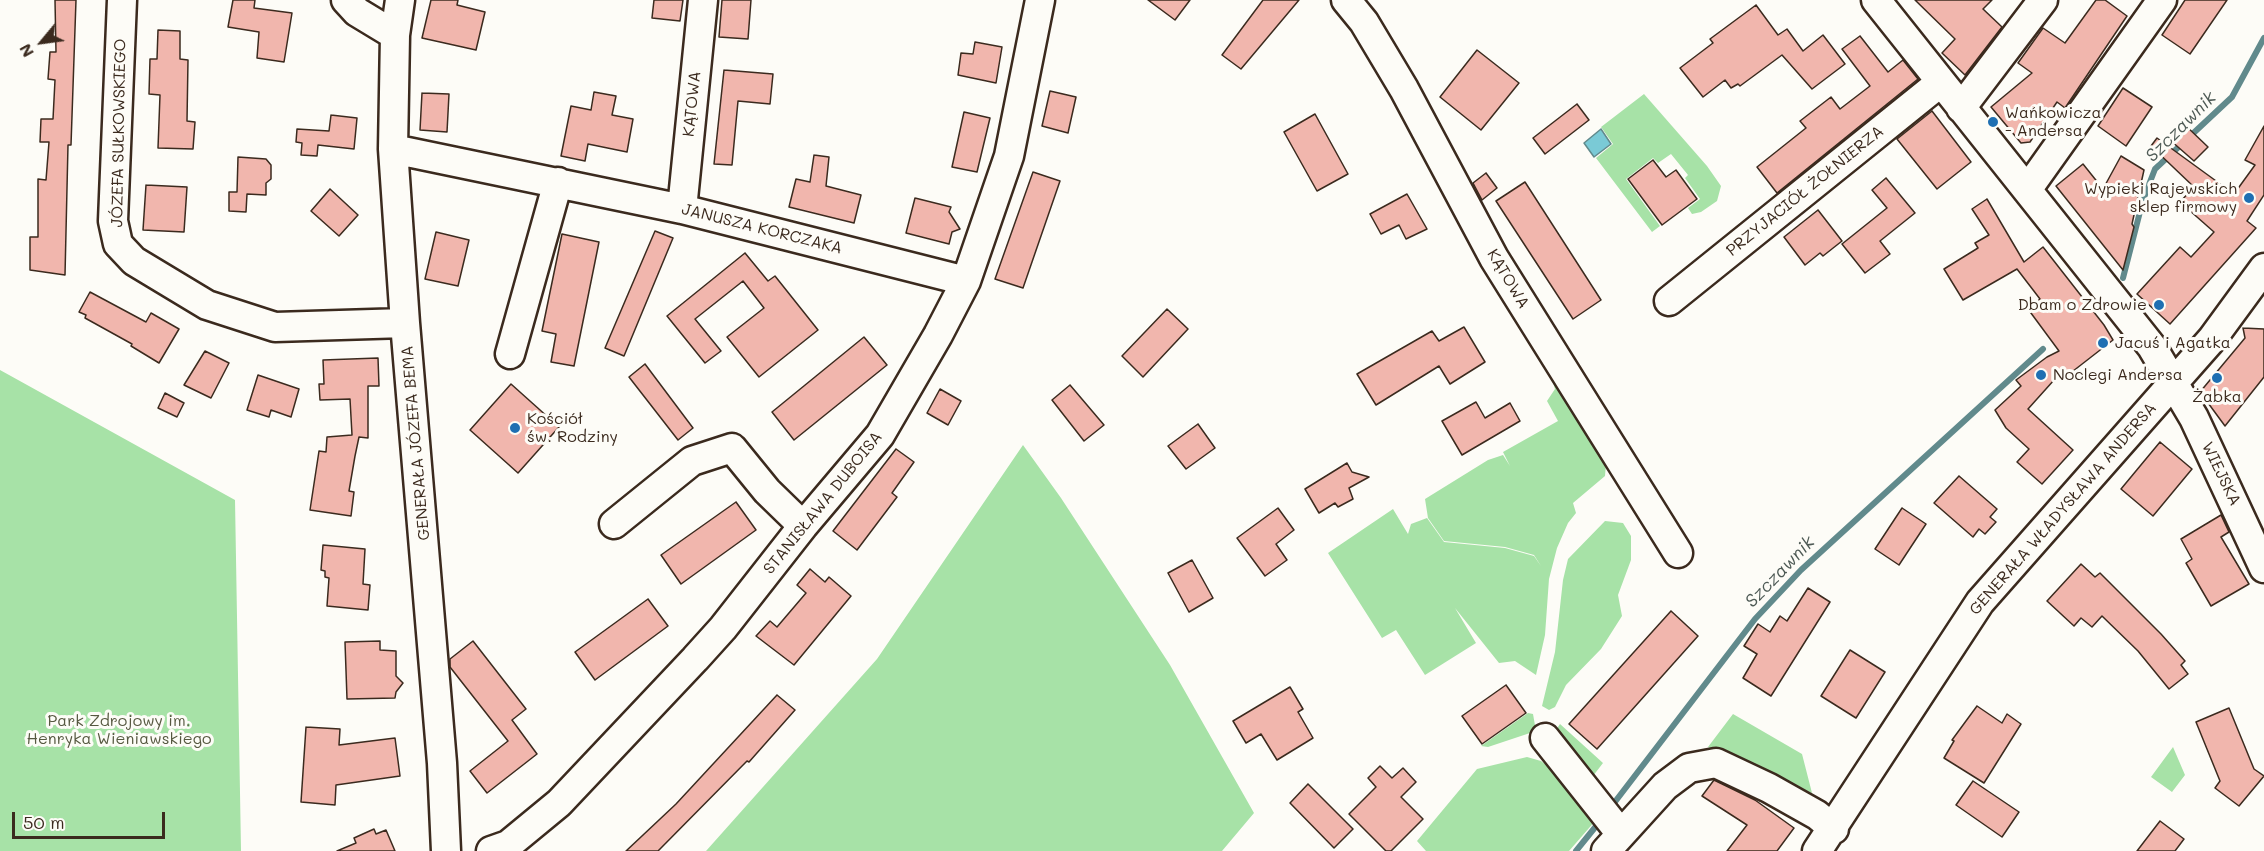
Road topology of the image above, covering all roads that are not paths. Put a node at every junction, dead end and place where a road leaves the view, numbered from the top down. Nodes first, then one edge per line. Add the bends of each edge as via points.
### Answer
1 (122, 0) edge
2 (346, 0) edge
3 (400, 0) edge
4 (703, 0) edge
5 (1040, 0) edge
6 (1346, 0) edge
7 (1876, 0) edge
8 (2043, 0) edge
9 (2162, 0) edge
10 (395, 35) junction
11 (1941, 82) junction
12 (1961, 108) junction
13 (393, 149) junction
14 (558, 182) junction
15 (2027, 190) junction
16 (682, 209) junction
17 (2264, 268) edge
18 (966, 281) junction
19 (1669, 301) dead end
20 (405, 322) junction
21 (510, 354) dead end
22 (2175, 381) junction
23 (2254, 515) edge
24 (614, 524) dead end
25 (802, 526) junction
26 (1678, 553) dead end
27 (2264, 567) edge
28 (1545, 738) dead end
29 (1610, 828) edge
30 (1825, 840) edge
31 (446, 851) edge
32 (491, 851) edge

1 - 20 street, JÓZEFA SUŁKOWSKIEGO via 113,221 118,244 134,261 207,305 275,327
2 - 10 street via 357,12
3 - 10 street, GENERAŁA JÓZEFA BEMA
4 - 16 street, KĄTOWA
5 - 18 street, STANISŁAWA DUBOISA via 1009,156
6 - 26 street, KĄTOWA via 1364,22 1404,89 1494,258
7 - 11 street, WIEJSKA
8 - 12 street
9 - 15 street
10 - 13 street, GENERAŁA JÓZEFA BEMA
11 - 12 street, WIEJSKA
11 - 19 street, PRZYJACIÓŁ ŻOŁNIERZA
12 - 15 street, WIEJSKA
13 - 14 street, JANUSZA KORCZAKA
13 - 20 street, GENERAŁA JÓZEFA BEMA
14 - 16 street, JANUSZA KORCZAKA
14 - 21 street
15 - 22 street, WIEJSKA
16 - 18 street, JANUSZA KORCZAKA
17 - 22 street, GENERAŁA WŁADYSŁAWA ANDERSA
18 - 25 street, STANISŁAWA DUBOISA via 880,435
20 - 31 street, GENERAŁA JÓZEFA BEMA
22 - 23 street, WIEJSKA
22 - 30 street, GENERAŁA WŁADYSŁAWA ANDERSA via 1980,602
23 - 27 street, WIEJSKA
24 - 25 street via 692,461 732,448
25 - 32 street, STANISŁAWA DUBOISA via 723,628 559,803 508,845
28 - 29 street
29 - 30 street via 1689,768 1716,763 1817,815

